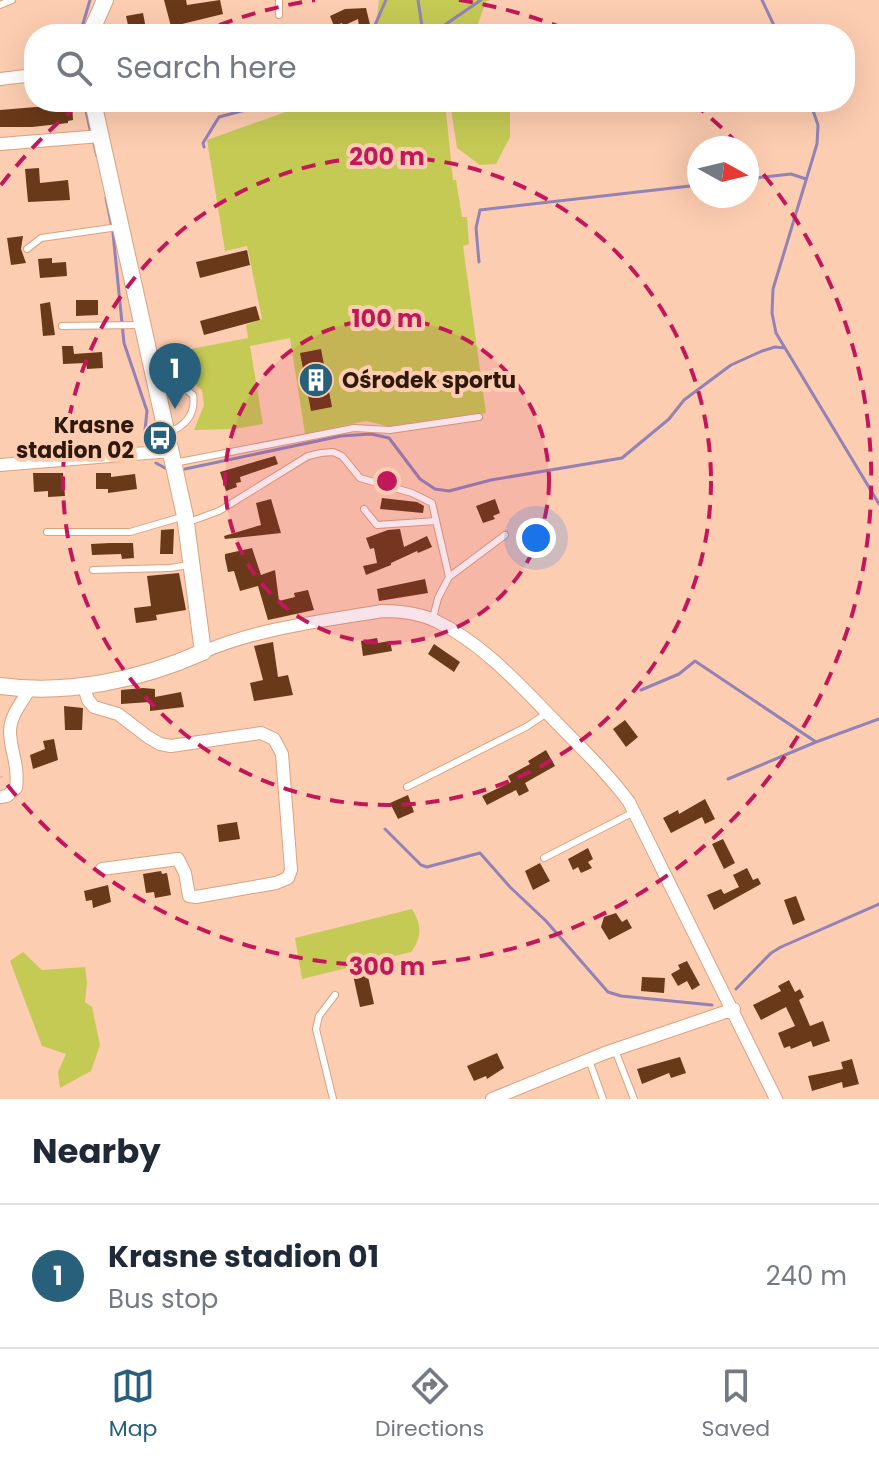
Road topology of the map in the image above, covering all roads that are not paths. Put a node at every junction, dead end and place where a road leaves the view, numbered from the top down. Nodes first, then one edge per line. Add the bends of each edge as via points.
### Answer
1 (12, 0) edge
2 (105, 0) edge
3 (279, 0) edge
4 (0, 5) edge
5 (279, 15) dead end
6 (94, 24) edge
7 (24, 76) edge
8 (0, 79) edge
9 (95, 112) edge
10 (101, 136) junction
11 (0, 144) edge
12 (122, 226) junction
13 (27, 249) dead end
14 (142, 325) junction
15 (62, 326) dead end
16 (157, 388) junction
17 (479, 417) dead end
18 (166, 433) junction
19 (172, 457) junction
20 (0, 465) edge
21 (364, 509) dead end
22 (185, 520) junction
23 (436, 521) junction
24 (47, 532) dead end
25 (505, 535) dead end
26 (192, 565) junction
27 (93, 570) dead end
28 (449, 577) junction
29 (433, 619) junction
30 (203, 652) junction
31 (0, 686) edge
32 (84, 687) junction
33 (29, 690) junction
34 (547, 713) junction
35 (407, 787) dead end
36 (0, 797) edge
37 (634, 812) junction
38 (544, 858) dead end
39 (102, 869) dead end
40 (335, 995) dead end
41 (734, 1009) junction
42 (615, 1050) junction
43 (589, 1060) junction
44 (518, 1093) edge
45 (333, 1099) edge
46 (492, 1099) edge
47 (603, 1099) edge
48 (634, 1099) edge
49 (776, 1099) edge

1 - 4 lane
2 - 6 street
3 - 5 lane
7 - 8 street
9 - 10 street
10 - 11 street
10 - 12 street
12 - 13 lane via 41,238
12 - 14 street
14 - 15 lane
14 - 16 street
16 - 18 street
16 - 18 lane via 185,386 195,405 183,426
17 - 19 lane via 390,430 354,428
18 - 19 street
19 - 20 street
19 - 22 street
21 - 23 lane via 377,525
22 - 23 lane via 219,511 308,456 333,452 360,478 428,500
22 - 24 lane via 130,532
22 - 26 street
23 - 28 lane
25 - 28 lane
26 - 27 lane
26 - 30 street
28 - 29 lane
29 - 30 street via 382,611 277,630
29 - 34 street via 472,644
30 - 32 street
31 - 33 street
32 - 33 street
32 - 39 street via 94,707 118,714 160,744 261,733 274,739 282,754 288,878 196,897 189,896 178,859
33 - 36 street via 10,730 16,788
34 - 35 lane
34 - 37 street via 611,778
37 - 38 lane
37 - 41 street
40 - 45 lane via 316,1029
41 - 42 street
41 - 49 street
42 - 43 street
42 - 48 lane
43 - 44 street
43 - 47 lane
44 - 46 street

